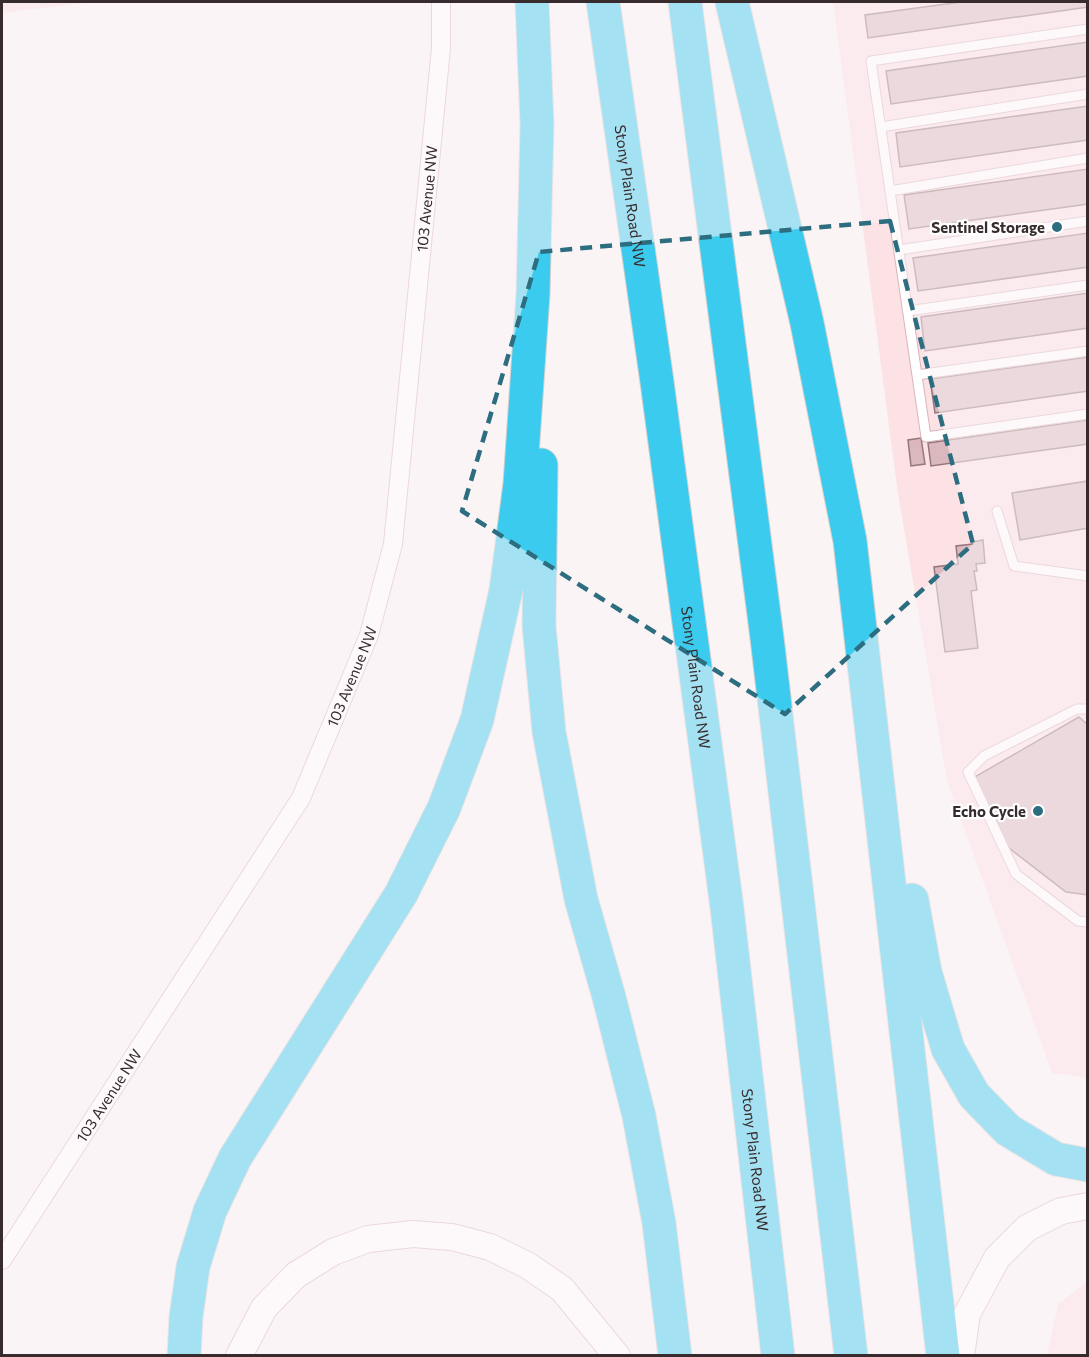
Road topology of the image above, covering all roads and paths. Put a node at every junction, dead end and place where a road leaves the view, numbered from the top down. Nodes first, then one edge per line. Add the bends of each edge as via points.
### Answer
1 (441, 2) edge
2 (532, 2) edge
3 (603, 2) edge
4 (685, 2) edge
5 (732, 2) edge
6 (1088, 28) edge
7 (1088, 94) edge
8 (881, 127) junction
9 (1088, 158) edge
10 (890, 190) junction
11 (1088, 221) edge
12 (899, 250) junction
13 (1088, 285) edge
14 (533, 294) junction
15 (908, 311) junction
16 (1088, 351) edge
17 (917, 375) junction
18 (1088, 414) edge
19 (997, 511) dead end
20 (1088, 576) edge
21 (1088, 709) edge
22 (872, 727) junction
23 (1088, 922) edge
24 (1088, 1165) edge
25 (1088, 1206) edge
26 (2, 1260) edge
27 (184, 1356) edge
28 (239, 1356) edge
29 (617, 1356) edge
30 (675, 1356) edge
31 (778, 1356) edge
32 (851, 1356) edge
33 (943, 1356) edge
34 (961, 1356) edge

1 - 26 street, 103 Avenue NW via 441,48 393,543 369,634 302,798
2 - 14 highway via 537,124
3 - 31 highway, Stony Plain Road NW via 727,908
4 - 32 highway via 770,662
5 - 22 highway via 807,323 845,518
6 - 8 lane via 871,61
7 - 8 lane
8 - 10 lane
9 - 10 lane
10 - 12 lane
11 - 12 lane
12 - 15 lane
13 - 15 lane
14 - 27 highway via 516,519 506,590 477,720 444,808 401,894 236,1158 210,1211 193,1267
14 - 30 highway via 546,346 539,626 549,732 581,899 639,1116 659,1223
15 - 17 lane
16 - 17 lane
17 - 18 lane via 926,437
19 - 20 lane via 1014,566
21 - 23 lane via 1077,709 984,756 968,772 1016,874 1078,921
22 - 24 highway via 891,777 925,972 948,1049 974,1095 1008,1130 1056,1159
22 - 33 highway
25 - 34 main road via 1061,1212 1027,1228 998,1258 967,1314
28 - 29 main road via 264,1308 296,1275 333,1252 368,1239 413,1234 453,1237 490,1247 527,1265 562,1289

